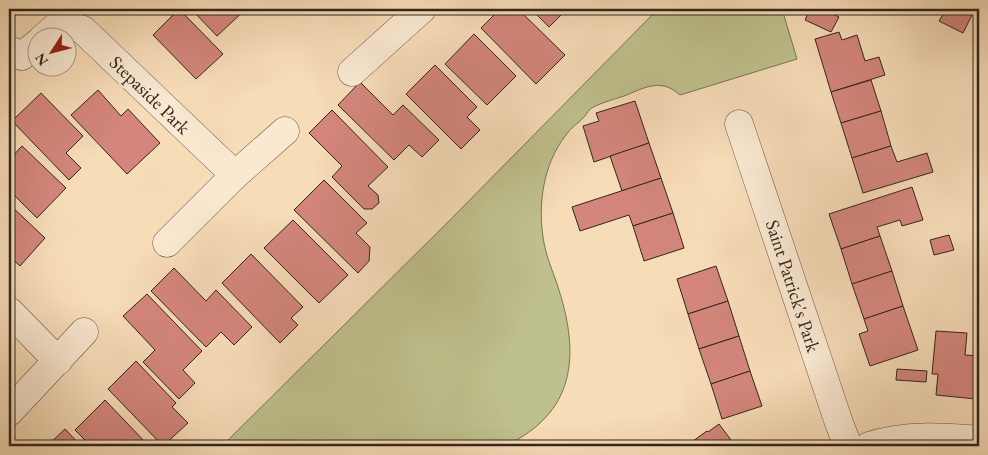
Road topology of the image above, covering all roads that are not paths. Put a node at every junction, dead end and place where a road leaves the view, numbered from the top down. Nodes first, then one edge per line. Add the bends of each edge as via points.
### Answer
1 (422, 9) edge
2 (59, 23) edge
3 (9, 50) edge
4 (28, 51) edge
5 (352, 72) dead end
6 (739, 124) dead end
7 (285, 131) dead end
8 (235, 175) junction
9 (167, 243) dead end
10 (9, 311) edge
11 (84, 332) dead end
12 (58, 361) junction
13 (9, 412) edge
14 (979, 440) edge
15 (848, 446) edge
16 (869, 446) edge

1 - 5 street
2 - 8 street, Stepaside Park via 83,30
3 - 4 street via 22,56
6 - 15 street, Saint Patrick's Park
7 - 8 street
8 - 9 street
10 - 12 street
11 - 12 street
12 - 13 street
14 - 16 street via 912,437

